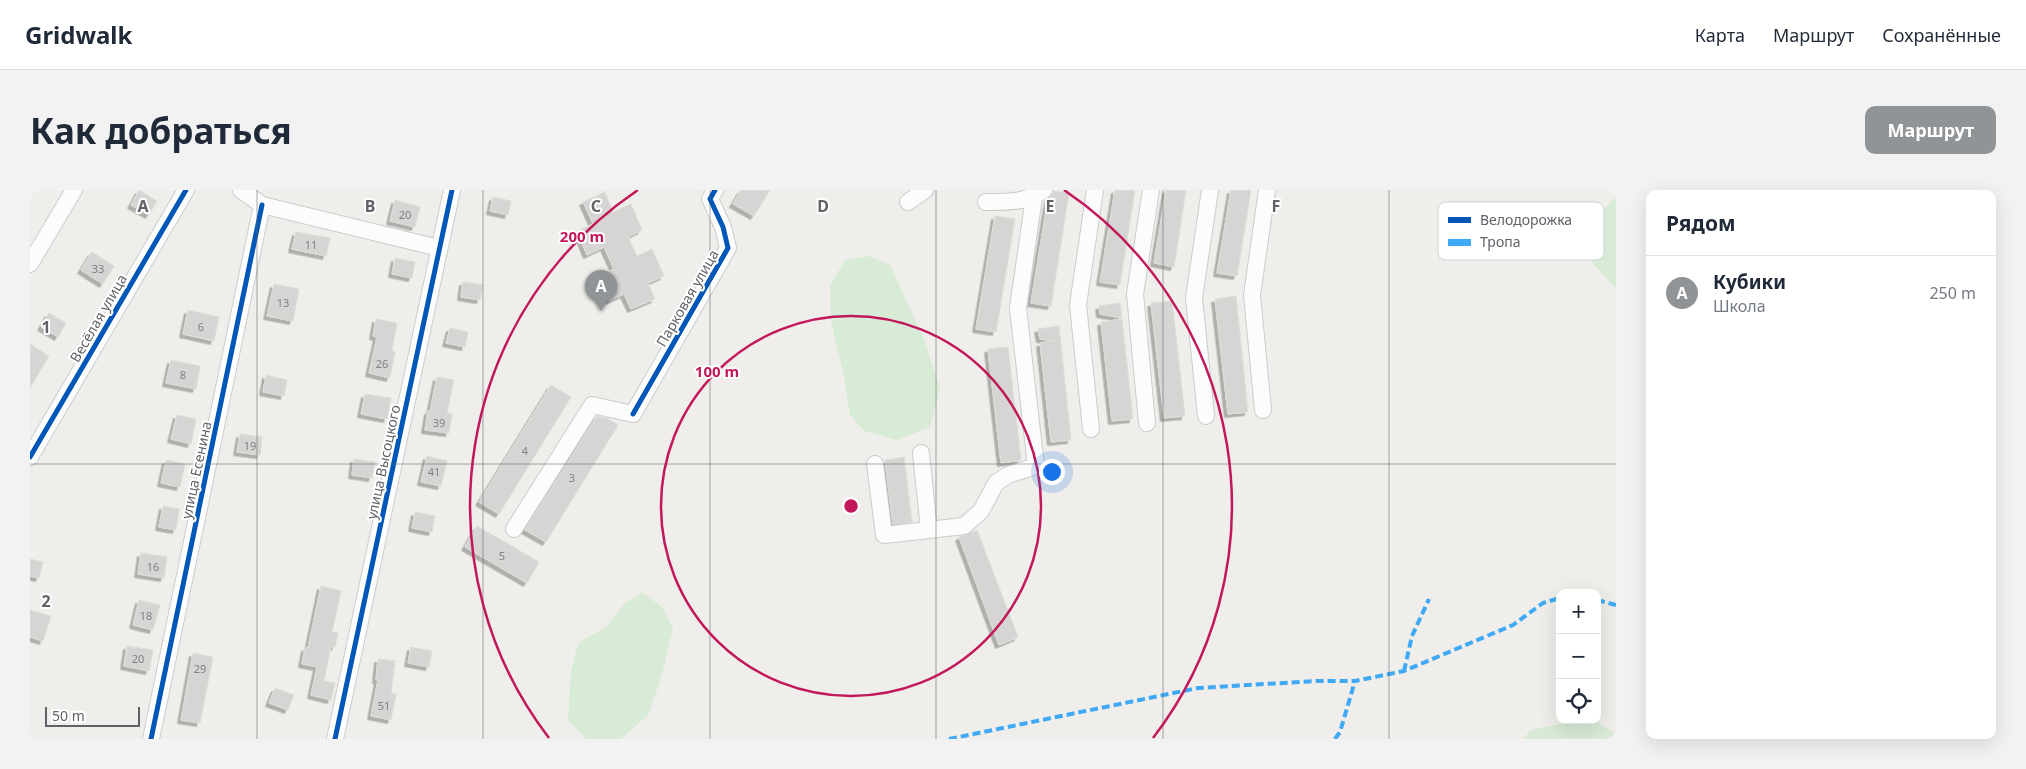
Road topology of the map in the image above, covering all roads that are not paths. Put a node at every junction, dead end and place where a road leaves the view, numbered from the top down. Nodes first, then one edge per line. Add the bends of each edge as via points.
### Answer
1 (74, 190) edge
2 (186, 190) edge
3 (241, 190) edge
4 (452, 190) edge
5 (715, 190) edge
6 (925, 190) edge
7 (1095, 190) edge
8 (1150, 190) edge
9 (1210, 190) edge
10 (1267, 190) edge
11 (1039, 193) edge
12 (908, 202) dead end
13 (986, 202) dead end
14 (262, 205) junction
15 (439, 248) junction
16 (30, 264) edge
17 (1263, 410) dead end
18 (1206, 416) dead end
19 (1147, 423) dead end
20 (1091, 429) dead end
21 (920, 453) dead end
22 (30, 457) edge
23 (875, 464) dead end
24 (514, 529) dead end
25 (929, 530) junction
26 (151, 739) edge
27 (335, 739) edge

1 - 16 street
2 - 22 street, Весёлая улица
3 - 14 street
4 - 15 street, улица Высоцкого
5 - 24 street, Парковая улица via 710,199 723,227 728,248 633,414 592,405
6 - 12 street
7 - 20 street via 1078,306
8 - 19 street via 1135,294
9 - 18 street via 1194,298
10 - 17 street via 1252,295
11 - 13 street via 1013,203
11 - 25 street via 1018,308 1036,466 1008,475 996,483 981,511 964,526
14 - 15 street
14 - 26 street, улица Есенина
15 - 27 street, улица Высоцкого
21 - 25 street
23 - 25 street via 884,535

